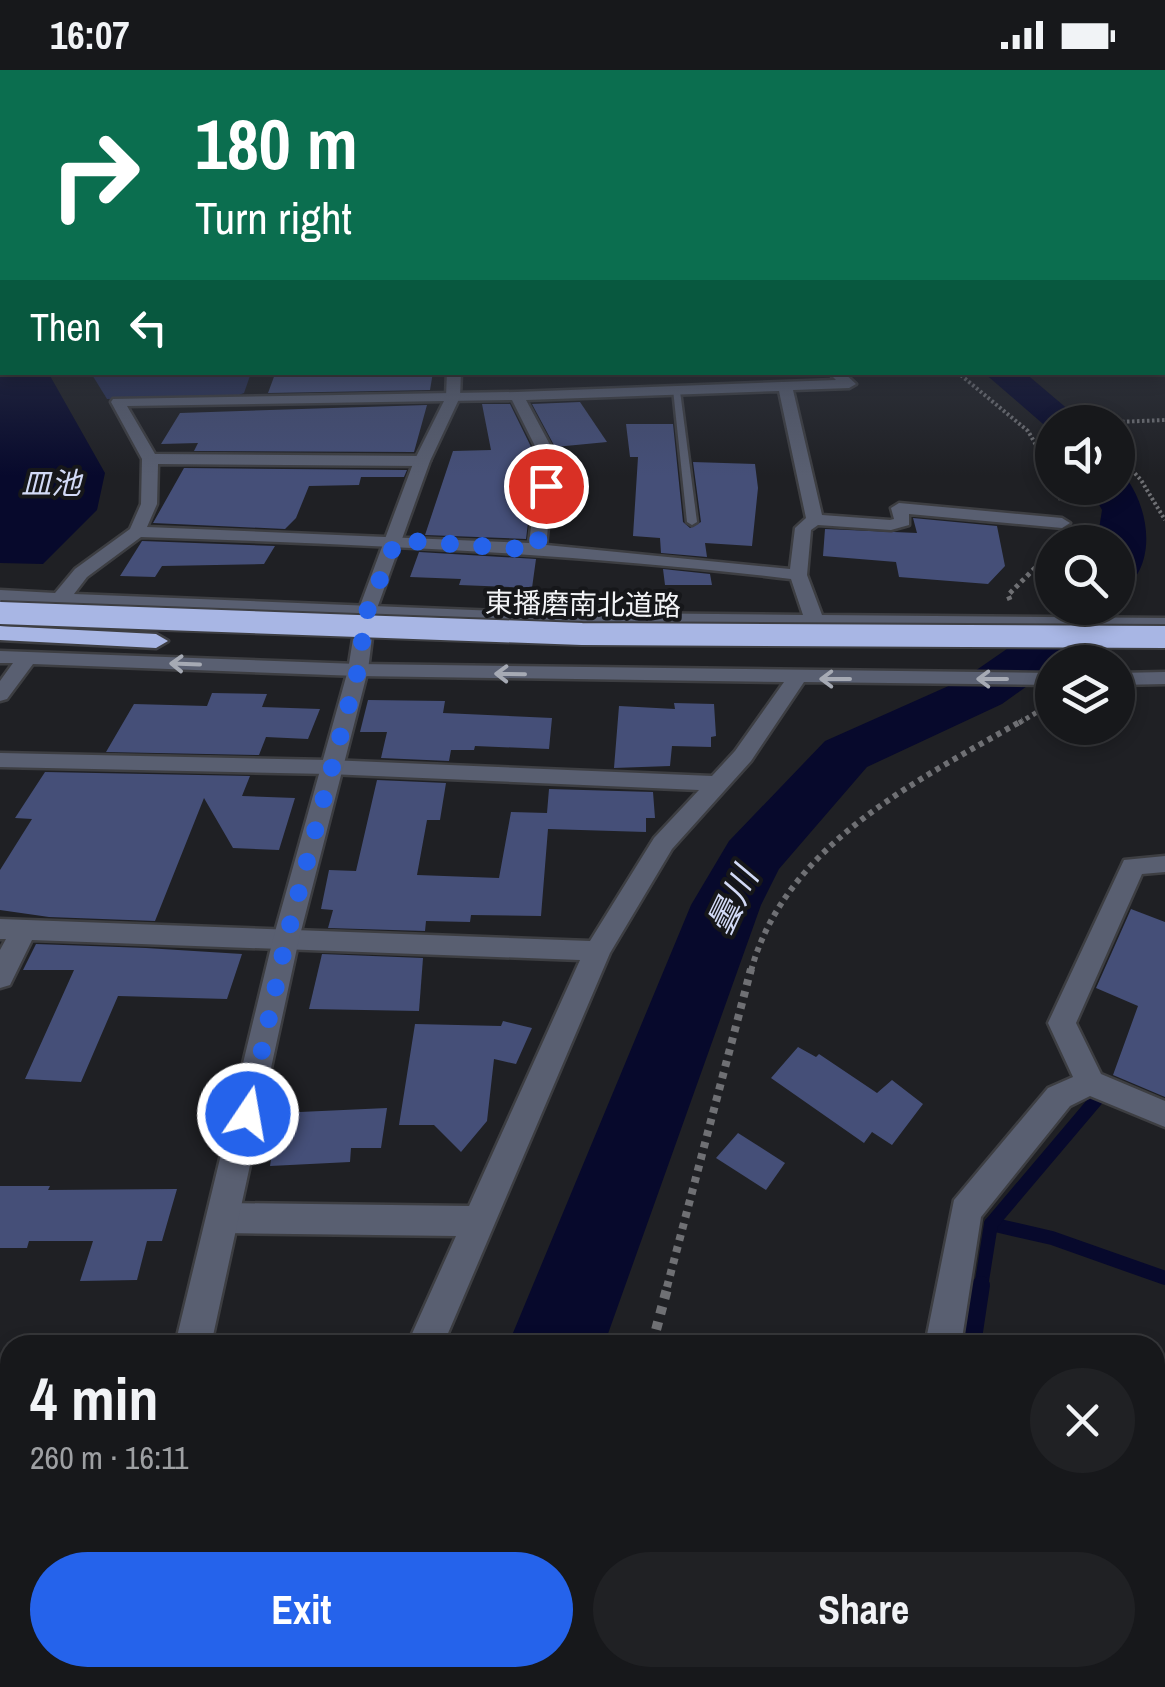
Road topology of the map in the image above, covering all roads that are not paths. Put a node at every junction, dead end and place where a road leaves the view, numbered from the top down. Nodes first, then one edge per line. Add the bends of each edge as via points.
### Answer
1 (454, 375) edge
2 (838, 375) edge
3 (786, 389) junction
4 (676, 391) junction
5 (516, 396) junction
6 (453, 397) junction
7 (150, 459) junction
8 (422, 461) junction
9 (815, 520) junction
10 (692, 522) dead end
11 (1062, 523) dead end
12 (137, 532) junction
13 (396, 540) junction
14 (537, 550) junction
15 (798, 575) junction
16 (0, 596) edge
17 (59, 600) junction
18 (0, 613) edge
19 (366, 614) junction
20 (815, 621) junction
21 (1164, 628) edge
22 (0, 636) edge
23 (1165, 654) edge
24 (0, 658) edge
25 (28, 658) junction
26 (358, 670) junction
27 (1165, 678) edge
28 (1035, 679) edge
29 (1135, 679) edge
30 (796, 680) junction
31 (0, 695) edge
32 (0, 760) edge
33 (329, 767) junction
34 (720, 784) junction
35 (1165, 864) edge
36 (12, 930) edge
37 (286, 940) junction
38 (598, 951) junction
39 (0, 978) edge
40 (1090, 1083) junction
41 (1165, 1114) edge
42 (225, 1218) junction
43 (478, 1221) junction
44 (196, 1335) edge
45 (429, 1335) edge
46 (945, 1335) edge

1 - 6 street
2 - 3 street via 849,384
3 - 4 street
3 - 9 street
4 - 5 street
4 - 10 lane
5 - 6 street
5 - 14 street via 548,456
6 - 7 street via 252,392 118,402
6 - 8 street
7 - 8 street
7 - 12 street via 148,504
8 - 13 street
9 - 11 street via 891,526 902,521 899,508
9 - 15 street via 803,528
12 - 13 street
12 - 17 street via 81,573
13 - 14 street
13 - 19 street
14 - 15 street
15 - 20 street
16 - 17 street
17 - 19 street
18 - 21 highway, 東播磨南北道路, bridge via 809,638
19 - 20 street
19 - 26 street
20 - 21 street
22 - 23 highway, 東播磨南北道路 via 799,654
24 - 25 street
26 -> 25 street
25 - 31 street
30 -> 26 street
26 - 33 street
27 - 29 street
28 -> 30 street
30 - 34 street
32 - 33 street
33 - 34 street
33 - 37 street
34 - 38 street via 663,844
35 - 40 street via 1133,866 1062,1022
36 - 37 street
36 - 39 street
37 - 38 street
37 - 42 street
38 - 43 street
40 - 41 street
40 - 46 street via 1059,1097 966,1211
42 - 43 street
42 - 44 street
43 - 45 street

